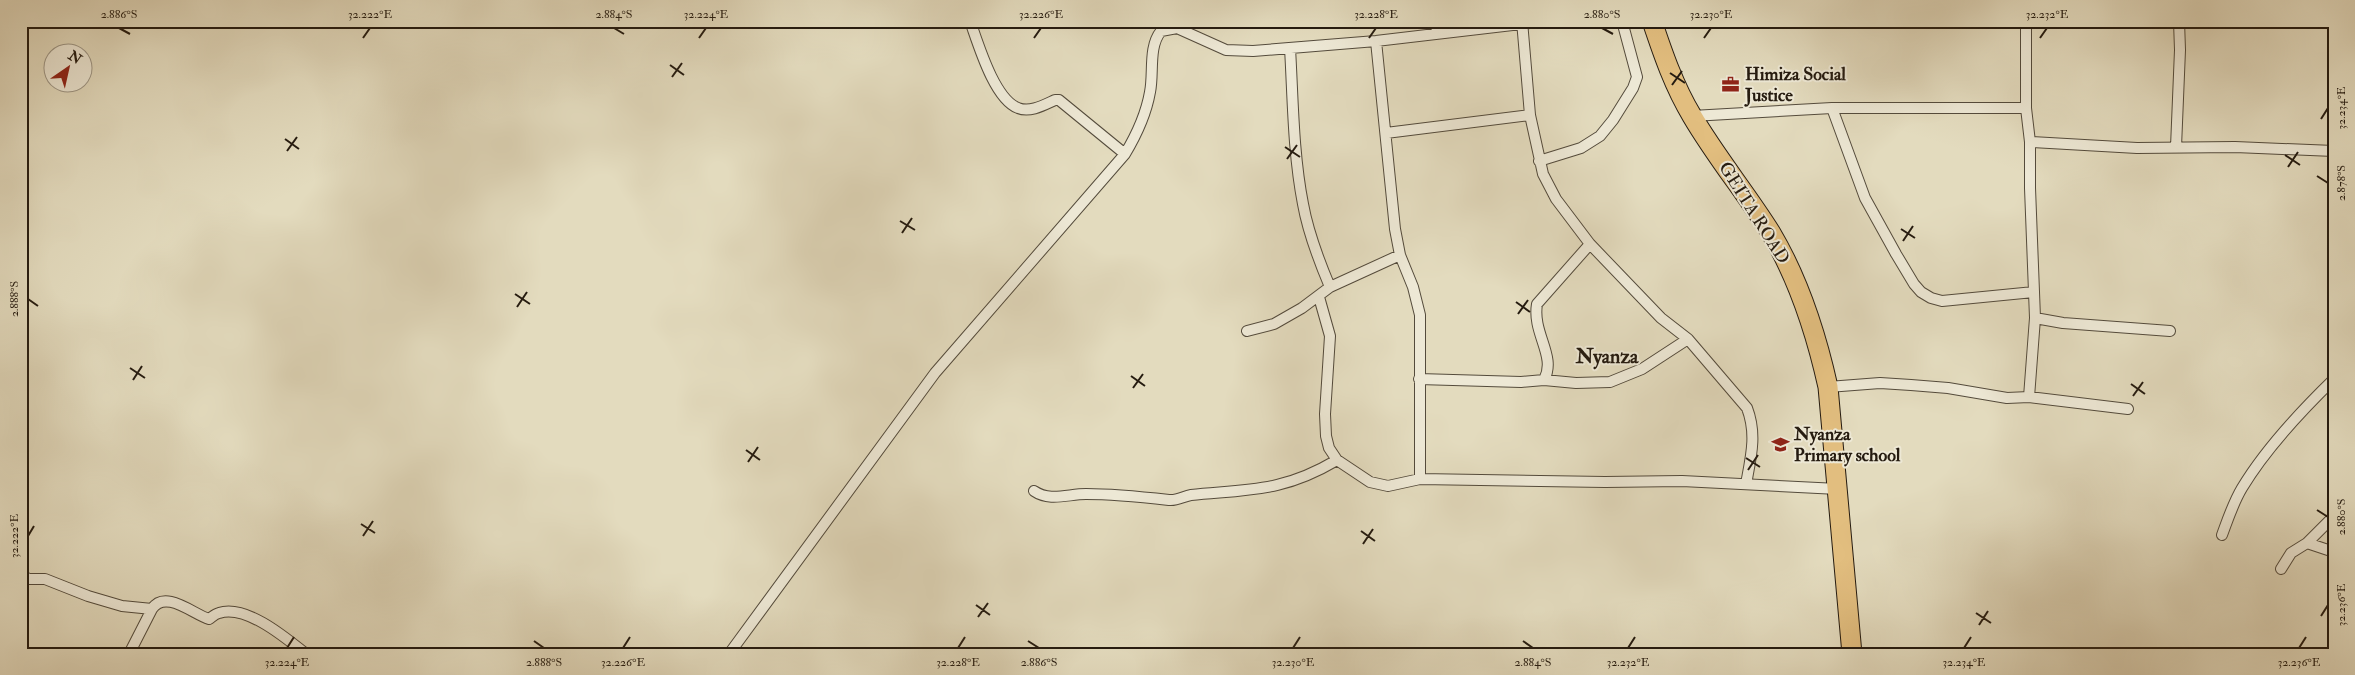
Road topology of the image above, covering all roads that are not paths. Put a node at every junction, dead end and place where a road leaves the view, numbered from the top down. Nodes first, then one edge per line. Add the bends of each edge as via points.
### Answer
1 (970, 21) edge
2 (1436, 21) edge
3 (1546, 21) edge
4 (1622, 21) edge
5 (1652, 21) edge
6 (2026, 21) edge
7 (2179, 21) edge
8 (1522, 22) edge
9 (1437, 34) junction
10 (1376, 41) junction
11 (1290, 48) junction
12 (1832, 108) junction
13 (2026, 108) junction
14 (1530, 115) junction
15 (1692, 116) junction
16 (1386, 133) junction
17 (2030, 142) junction
18 (2176, 147) junction
19 (2334, 151) edge
20 (1125, 154) junction
21 (1539, 161) junction
22 (1590, 244) junction
23 (1400, 255) junction
24 (1330, 287) junction
25 (2034, 292) junction
26 (1319, 297) junction
27 (2035, 318) junction
28 (1248, 331) dead end
29 (2170, 331) dead end
30 (1688, 339) junction
31 (1419, 379) junction
32 (2334, 379) edge
33 (1544, 380) junction
34 (1828, 387) junction
35 (2334, 387) edge
36 (2322, 390) junction
37 (2029, 398) junction
38 (2128, 409) dead end
39 (1338, 460) junction
40 (1420, 480) junction
41 (1746, 484) junction
42 (1838, 489) junction
43 (1034, 492) dead end
44 (2334, 516) edge
45 (2222, 535) dead end
46 (2307, 543) junction
47 (2334, 552) edge
48 (2281, 569) dead end
49 (21, 576) edge
50 (152, 609) junction
51 (129, 654) edge
52 (306, 654) edge
53 (729, 654) edge
54 (1852, 654) edge

1 - 20 street via 989,71 1013,105 1027,109 1059,100
2 - 9 street
3 - 8 street
4 - 21 street via 1637,77 1634,88 1600,136 1581,148
5 - 15 highway, GEITA ROAD via 1664,58
6 - 13 street
7 - 18 street
8 - 9 street
8 - 14 street
9 - 10 street
10 - 11 street
10 - 16 street
11 - 20 street via 1226,50 1177,28 1161,31 1154,42 1147,105 1138,133
11 - 24 street via 1302,203
12 - 13 street
12 - 15 street
12 - 25 street via 1865,198 1921,292 1942,301
13 - 17 street
14 - 16 street
14 - 21 street
15 - 34 highway, GEITA ROAD via 1771,234 1792,274 1820,350
16 - 23 street
17 - 18 street
17 - 25 street
18 - 19 street
20 - 53 street via 935,372
21 - 22 street via 1556,199
22 - 30 street via 1661,318
22 - 33 street via 1537,304 1536,325 1550,365
23 - 24 street
23 - 31 street via 1420,315
24 - 26 street
25 - 27 street
26 - 28 street via 1274,324
26 - 39 street via 1330,336 1326,436 1329,448
27 - 29 street
27 - 37 street
30 - 33 street via 1642,369 1610,382
30 - 41 street via 1747,408 1753,422 1754,443
31 - 33 street
31 - 40 street
32 - 36 street
34 - 37 street via 1911,385
34 - 42 highway, GEITA ROAD
35 - 36 street
36 - 45 street via 2251,475 2237,498
37 - 38 street
39 - 40 street via 1377,485
39 - 43 street via 1305,477 1268,488 1191,495 1173,500 1148,496 1048,496
40 - 41 street
41 - 42 street
42 - 54 highway, GEITA ROAD
44 - 46 street
46 - 47 street
46 - 48 street via 2291,553
49 - 50 street via 49,580 122,606
50 - 51 street
50 - 52 street via 161,601 178,604 209,619 220,612 244,614 270,627

